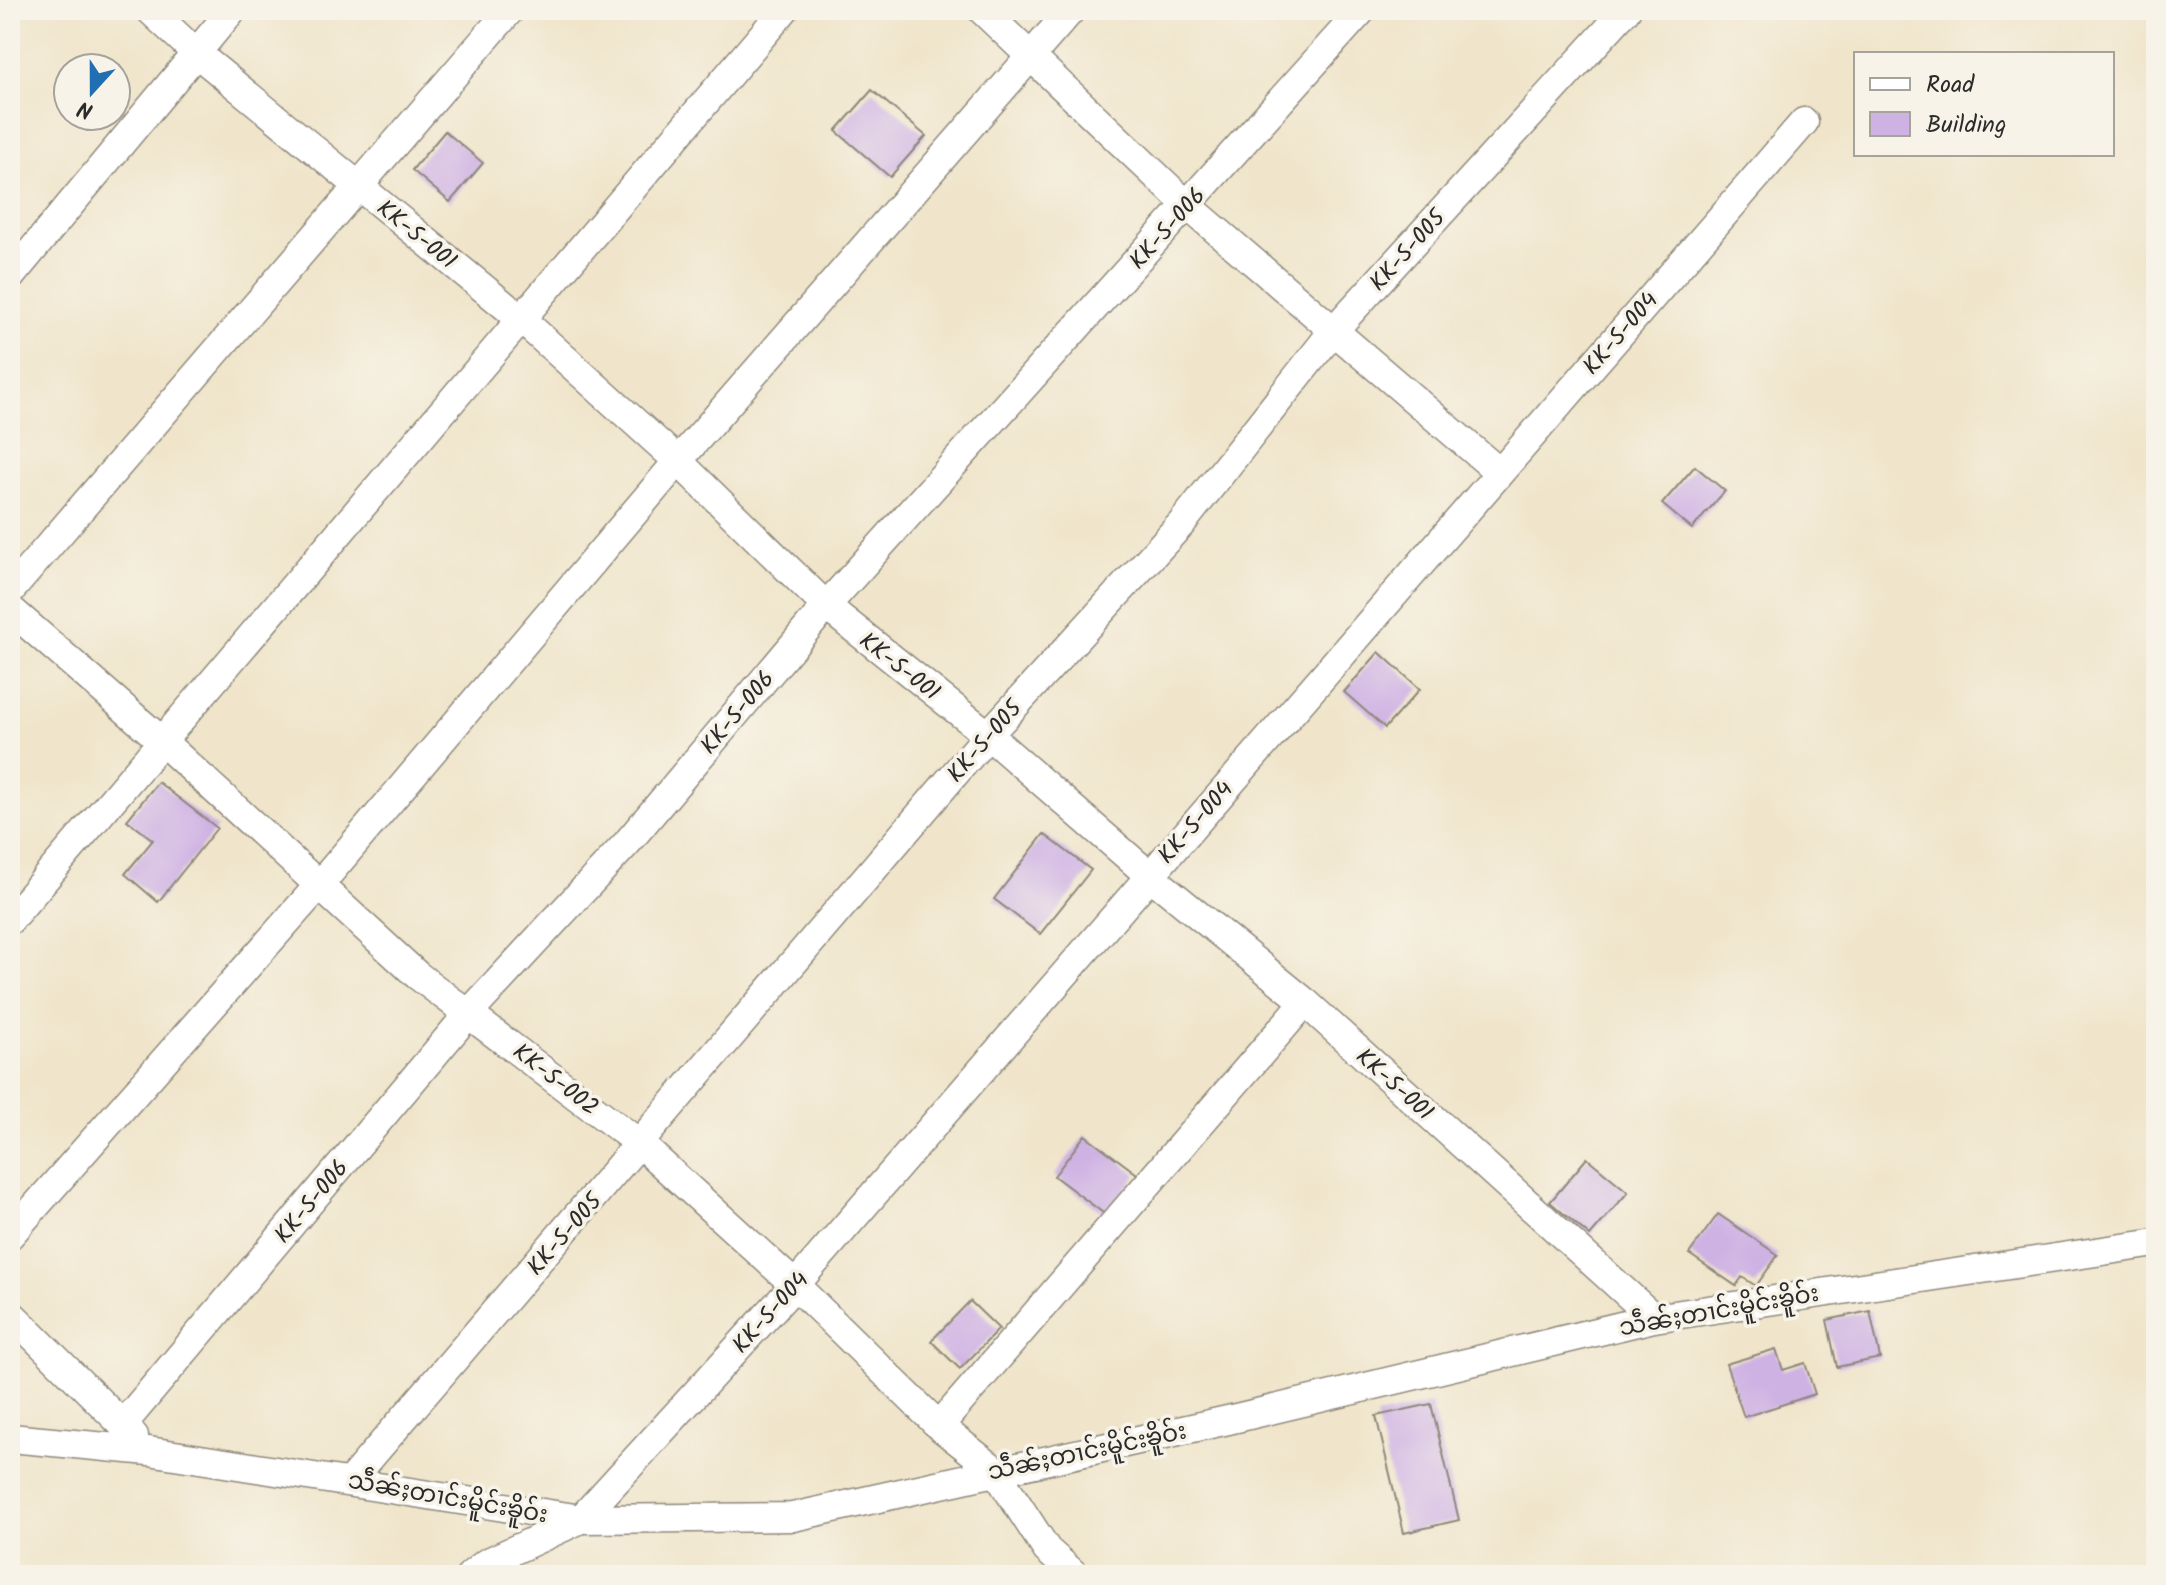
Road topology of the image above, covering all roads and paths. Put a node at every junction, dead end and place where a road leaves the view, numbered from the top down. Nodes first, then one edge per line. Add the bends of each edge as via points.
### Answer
1 (150, 10) edge
2 (232, 10) edge
3 (510, 10) edge
4 (784, 10) edge
5 (982, 10) edge
6 (1071, 10) edge
7 (1362, 10) edge
8 (1626, 10) edge
9 (195, 52) junction
10 (1032, 55) junction
11 (1804, 122) dead end
12 (359, 187) junction
13 (1187, 205) junction
14 (10, 277) edge
15 (521, 319) junction
16 (1334, 330) junction
17 (678, 461) junction
18 (1499, 472) junction
19 (10, 591) edge
20 (826, 606) junction
21 (10, 609) edge
22 (988, 735) junction
23 (164, 743) junction
24 (1149, 875) junction
25 (320, 884) junction
26 (10, 920) edge
27 (1305, 1002) junction
28 (470, 1012) junction
29 (640, 1144) junction
30 (10, 1235) edge
31 (2156, 1243) edge
32 (795, 1285) junction
33 (10, 1313) edge
34 (1654, 1318) junction
35 (123, 1424) junction
36 (939, 1426) junction
37 (10, 1438) edge
38 (149, 1451) junction
39 (995, 1470) junction
40 (351, 1480) junction
41 (581, 1519) junction
42 (471, 1575) edge
43 (1075, 1575) edge

1 - 9 street, KK-S-001
2 - 9 street
3 - 12 street
4 - 15 street
5 - 10 street
6 - 10 street
7 - 13 street, KK-S-006
8 - 16 street, KK-S-005
9 - 12 street, KK-S-001
9 - 14 street
10 - 13 street
10 - 17 street
11 - 18 street, KK-S-004
12 - 15 street, KK-S-001
12 - 19 street
13 - 16 street
13 - 20 street, KK-S-006
15 - 17 street, KK-S-001
15 - 23 street
16 - 18 street
16 - 22 street, KK-S-005 via 1182,523
17 - 20 street, KK-S-001
17 - 25 street
18 - 24 street, KK-S-004
20 - 22 street, KK-S-001
20 - 28 street, KK-S-006 via 627,843
21 - 23 street, KK-S-002
22 - 24 street, KK-S-001
22 - 29 street, KK-S-005
23 - 25 street, KK-S-002
23 - 26 street
24 - 27 street, KK-S-001
24 - 32 street, KK-S-004
25 - 28 street, KK-S-002 via 417,975
25 - 30 street
27 - 34 street, KK-S-001
27 - 36 street
28 - 29 street, KK-S-002
28 - 35 street, KK-S-006
29 - 32 street, KK-S-002
29 - 40 street, KK-S-005
31 - 34 street, သဵၼ်ႈတၢင်းမိူင်းၶိူဝ်း
32 - 36 street, KK-S-002
32 - 41 street, KK-S-004
33 - 35 street
34 - 39 street, သဵၼ်ႈတၢင်းမိူင်းၶိူဝ်း
35 - 38 street
36 - 39 street, KK-S-002
37 - 38 street, သဵၼ်ႈတၢင်းမိူင်းၶိူဝ်း
38 - 40 street, သဵၼ်ႈတၢင်းမိူင်းၶိူဝ်း
39 - 41 street, သဵၼ်ႈတၢင်းမိူင်းၶိူဝ်း via 793,1517
39 - 43 street, KK-S-002 via 1047,1550
40 - 41 street, သဵၼ်ႈတၢင်းမိူင်းၶိူဝ်း
41 - 42 street

